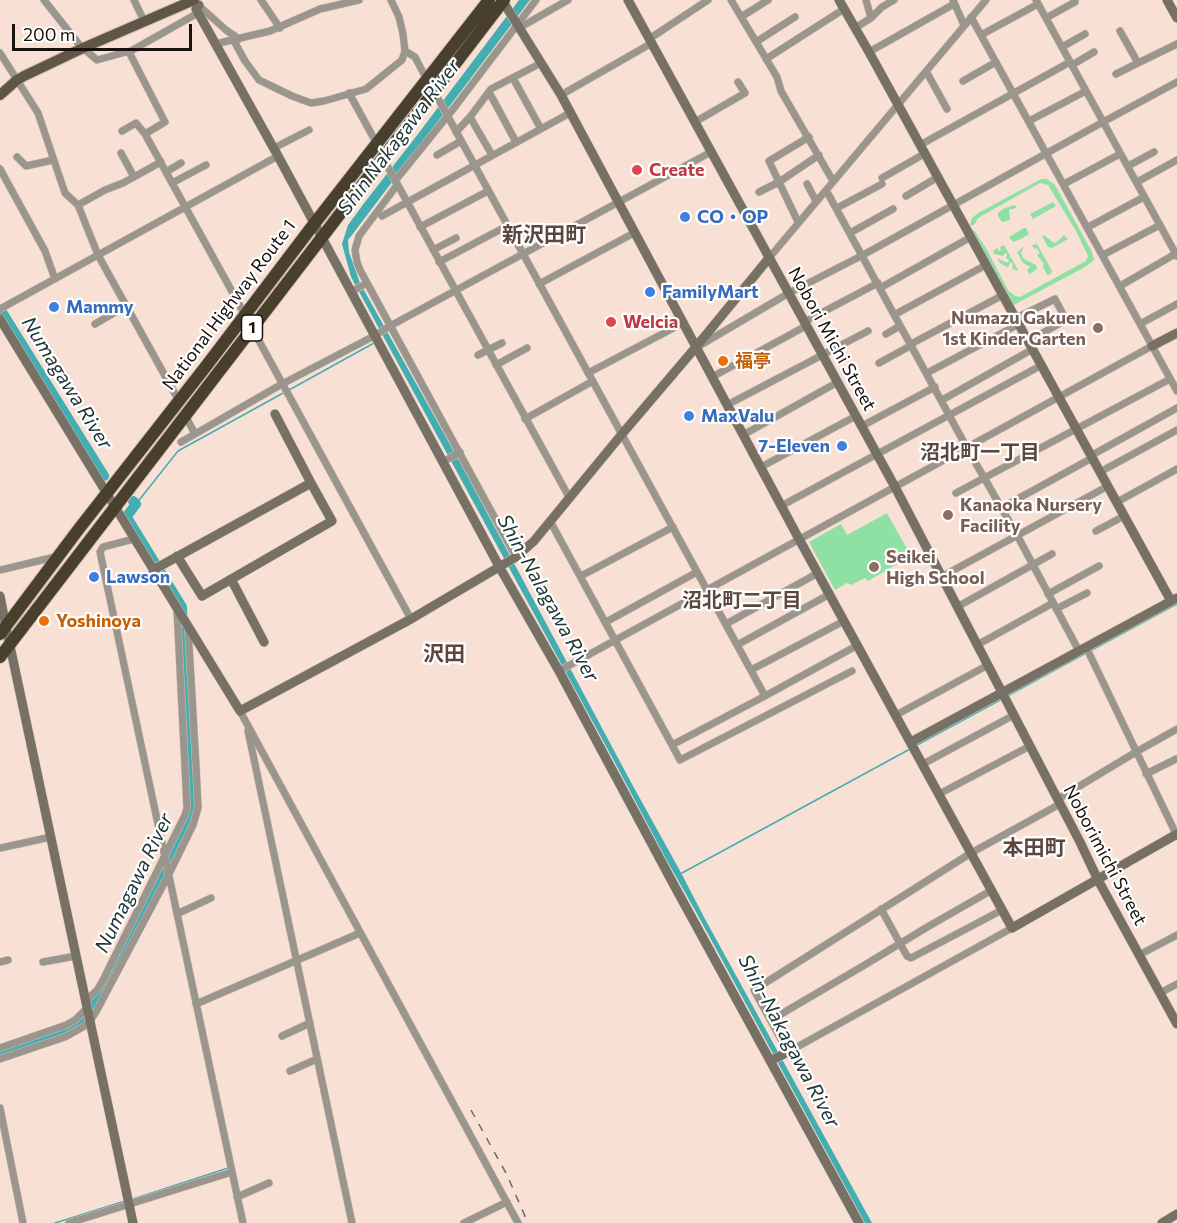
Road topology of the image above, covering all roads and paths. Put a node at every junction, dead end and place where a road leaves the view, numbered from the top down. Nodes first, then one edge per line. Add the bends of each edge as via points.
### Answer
1 (44, 0) edge
2 (134, 0) edge
3 (261, 0) edge
4 (359, 0) edge
5 (391, 0) edge
6 (489, 0) edge
7 (536, 0) edge
8 (568, 0) edge
9 (628, 0) edge
10 (708, 0) edge
11 (731, 0) edge
12 (768, 0) edge
13 (839, 0) edge
14 (866, 0) edge
15 (894, 0) edge
16 (986, 0) edge
17 (1167, 0) edge
18 (504, 2) edge
19 (953, 2) edge
20 (1037, 2) edge
21 (1075, 2) dead end
22 (195, 4) edge
23 (844, 9) junction
24 (1177, 16) edge
25 (741, 17) junction
26 (795, 17) dead end
27 (971, 17) junction
28 (871, 18) junction
29 (1046, 18) junction
30 (144, 21) junction
31 (964, 25) junction
32 (518, 26) junction
33 (280, 28) junction
34 (855, 28) junction
35 (1120, 31) dead end
36 (1085, 34) dead end
37 (981, 35) junction
38 (236, 40) junction
39 (651, 41) junction
40 (756, 42) junction
41 (215, 44) junction
42 (1177, 44) edge
43 (1062, 47) junction
44 (83, 48) junction
45 (405, 51) junction
46 (129, 52) junction
47 (870, 52) junction
48 (1094, 52) dead end
49 (0, 53) edge
50 (766, 59) junction
51 (996, 62) junction
52 (541, 63) junction
53 (1071, 63) junction
54 (1138, 63) junction
55 (926, 71) junction
56 (1116, 74) dead end
57 (513, 78) junction
58 (17, 80) junction
59 (963, 81) dead end
60 (738, 82) dead end
61 (1177, 82) edge
62 (433, 90) junction
63 (1086, 91) junction
64 (489, 92) junction
65 (349, 93) junction
66 (1013, 93) junction
67 (0, 94) edge
68 (561, 95) junction
69 (898, 104) junction
70 (947, 108) dead end
71 (570, 113) junction
72 (447, 115) junction
73 (470, 117) junction
74 (1029, 121) junction
75 (695, 122) junction
76 (1103, 122) junction
77 (541, 129) junction
78 (309, 130) dead end
79 (122, 131) dead end
80 (456, 132) junction
81 (145, 134) junction
82 (809, 137) junction
83 (461, 141) junction
84 (516, 142) junction
85 (377, 144) junction
86 (922, 150) junction
87 (276, 152) junction
88 (711, 152) junction
89 (1154, 152) dead end
90 (121, 153) dead end
91 (1046, 153) junction
92 (1120, 154) junction
93 (437, 155) dead end
94 (492, 155) junction
95 (819, 155) junction
96 (17, 157) dead end
97 (53, 160) junction
98 (1177, 160) edge
99 (160, 162) junction
100 (385, 162) junction
101 (182, 163) dead end
102 (207, 165) dead end
103 (474, 165) junction
104 (1128, 166) junction
105 (0, 169) edge
106 (166, 172) junction
107 (134, 177) junction
108 (938, 177) junction
109 (833, 181) junction
110 (779, 182) junction
111 (1137, 182) junction
112 (172, 183) junction
113 (396, 183) junction
114 (807, 184) dead end
115 (1064, 184) junction
116 (488, 190) junction
117 (826, 190) junction
118 (759, 192) dead end
119 (906, 196) dead end
120 (1144, 197) junction
121 (816, 201) junction
122 (407, 202) junction
123 (617, 202) junction
124 (78, 205) junction
125 (954, 205) junction
126 (184, 207) junction
127 (837, 208) junction
128 (893, 208) dead end
129 (382, 216) dead end
130 (798, 222) junction
131 (314, 224) junction
132 (1160, 225) junction
133 (507, 226) junction
134 (420, 227) junction
135 (1088, 227) junction
136 (634, 233) junction
137 (850, 233) junction
138 (971, 237) junction
139 (322, 238) junction
140 (456, 238) dead end
141 (433, 250) junction
142 (522, 254) junction
143 (1177, 254) edge
144 (98, 255) junction
145 (862, 255) junction
146 (1103, 255) junction
147 (769, 258) junction
148 (439, 262) junction
149 (986, 265) junction
150 (55, 279) junction
151 (365, 284) junction
152 (539, 284) junction
153 (879, 285) junction
154 (1120, 286) junction
155 (455, 291) junction
156 (352, 292) junction
157 (789, 294) junction
158 (1003, 295) junction
159 (1177, 304) edge
160 (126, 306) junction
161 (3, 307) edge
162 (245, 315) junction
163 (894, 315) junction
164 (0, 319) edge
165 (1017, 321) junction
166 (683, 323) junction
167 (95, 324) dead end
168 (805, 324) junction
169 (1140, 324) junction
170 (390, 326) junction
171 (900, 326) junction
172 (252, 328) junction
173 (868, 331) dead end
174 (1177, 333) edge
175 (886, 334) dead end
176 (376, 336) junction
177 (502, 343) dead end
178 (911, 344) junction
179 (1030, 345) junction
180 (1152, 346) junction
181 (696, 347) junction
182 (526, 348) dead end
183 (488, 351) junction
184 (822, 354) junction
185 (478, 355) dead end
186 (879, 363) dead end
187 (496, 365) junction
188 (1042, 365) junction
189 (1177, 372) edge
190 (588, 373) junction
191 (927, 373) junction
192 (712, 377) junction
193 (1169, 377) junction
194 (593, 381) junction
195 (838, 382) junction
196 (282, 384) junction
197 (935, 387) junction
198 (1177, 391) edge
199 (1059, 397) junction
200 (942, 400) junction
201 (179, 401) junction
202 (728, 405) junction
203 (1177, 408) edge
204 (275, 414) dead end
205 (185, 415) junction
206 (856, 416) junction
207 (950, 416) junction
208 (525, 419) junction
209 (861, 426) junction
210 (1076, 429) junction
211 (1177, 430) edge
212 (195, 434) junction
213 (622, 434) junction
214 (743, 435) junction
215 (181, 442) dead end
216 (967, 448) junction
217 (460, 452) junction
218 (877, 455) junction
219 (1092, 458) junction
220 (443, 462) junction
221 (761, 467) junction
222 (1177, 470) edge
223 (1100, 472) junction
224 (984, 477) junction
225 (311, 483) junction
226 (1108, 486) junction
227 (895, 487) junction
228 (956, 493) dead end
229 (106, 494) junction
230 (569, 497) junction
231 (1117, 502) junction
232 (781, 506) junction
233 (114, 507) junction
234 (1001, 508) junction
235 (1124, 516) junction
236 (550, 521) junction
237 (673, 527) junction
238 (1096, 531) dead end
239 (1017, 535) junction
240 (134, 539) junction
241 (799, 539) junction
242 (1052, 554) dead end
243 (177, 556) junction
244 (58, 557) junction
245 (515, 559) junction
246 (1033, 566) junction
247 (1099, 566) dead end
248 (157, 567) junction
249 (500, 568) junction
250 (0, 570) edge
251 (697, 572) junction
252 (818, 573) junction
253 (581, 576) junction
254 (941, 577) junction
255 (231, 579) junction
256 (706, 589) junction
257 (1088, 592) dead end
258 (830, 594) junction
259 (1048, 594) junction
260 (0, 596) edge
261 (1174, 600) edge
262 (1055, 606) junction
263 (957, 607) junction
264 (178, 611) junction
265 (411, 619) junction
266 (844, 621) junction
267 (606, 622) junction
268 (726, 624) junction
269 (187, 626) junction
270 (3, 631) edge
271 (616, 640) junction
272 (264, 642) dead end
273 (10, 645) junction
274 (737, 645) junction
275 (858, 645) junction
276 (977, 645) junction
277 (1085, 651) junction
278 (0, 657) edge
279 (988, 665) junction
280 (751, 670) junction
281 (559, 671) junction
282 (852, 671) dead end
283 (765, 696) junction
284 (1004, 696) junction
285 (240, 711) junction
286 (896, 715) junction
287 (1014, 715) junction
288 (247, 723) junction
289 (1177, 729) edge
290 (911, 742) junction
291 (672, 745) junction
292 (1030, 746) junction
293 (1136, 752) junction
294 (1176, 759) edge
295 (923, 764) junction
296 (1146, 774) junction
297 (939, 794) junction
298 (1059, 802) junction
299 (1177, 835) edge
300 (51, 837) junction
301 (0, 848) edge
302 (971, 853) junction
303 (165, 857) junction
304 (169, 874) junction
305 (1098, 880) junction
306 (992, 890) junction
307 (211, 898) dead end
308 (881, 909) junction
309 (1002, 910) junction
310 (177, 914) junction
311 (1012, 928) junction
312 (360, 933) junction
313 (1177, 935) edge
314 (900, 944) junction
315 (1139, 955) junction
316 (76, 956) junction
317 (8, 960) dead end
318 (297, 961) junction
319 (0, 962) edge
320 (43, 962) dead end
321 (1177, 984) edge
322 (1160, 993) junction
323 (87, 1004) junction
324 (196, 1004) junction
325 (771, 1020) junction
326 (90, 1021) junction
327 (1177, 1022) edge
328 (310, 1023) junction
329 (282, 1036) dead end
330 (0, 1048) edge
331 (788, 1052) junction
332 (0, 1059) edge
333 (317, 1059) junction
334 (770, 1061) junction
335 (290, 1071) dead end
336 (0, 1108) edge
337 (1, 1119) edge
338 (232, 1172) junction
339 (269, 1183) dead end
340 (237, 1197) junction
341 (507, 1202) junction
342 (130, 1204) junction
343 (1177, 1214) edge
344 (23, 1223) edge
345 (69, 1223) edge
346 (134, 1223) edge
347 (243, 1223) edge
348 (352, 1223) edge
349 (464, 1223) edge
350 (518, 1223) edge
351 (859, 1223) edge
352 (1162, 1223) edge

1 - 44 street
2 - 30 street
3 - 33 street
4 - 33 street via 320,9
5 - 45 street via 399,17
6 - 62 highway, National Highway Route 1 / 1
7 - 32 street
8 - 32 street
9 - 39 street, Nobori Michi Street
10 - 39 street
11 - 25 street
12 - 25 street
13 - 23 street
14 - 28 street
15 - 28 street
16 - 27 street
17 - 24 street
18 - 32 street
18 - 62 highway, National Highway Route 1 / 1
19 - 31 street
19 - 47 street
20 - 29 street
20 - 37 street
21 - 29 street
22 - 30 main road
22 - 38 street
22 - 41 street
22 - 46 street
23 - 34 street
23 - 50 street
25 - 40 street
26 - 40 street
27 - 31 street
27 - 37 street
28 - 34 street
29 - 43 street
30 - 44 main road
31 - 55 street
32 - 52 street
32 - 72 street
33 - 38 street
34 - 47 street
35 - 54 street
36 - 43 street
37 - 51 street
38 - 41 street
38 - 65 street via 245,62 259,80 292,96 311,103
39 - 68 street
39 - 75 street, Nobori Michi Street
40 - 50 street
41 - 87 street
42 - 54 street
43 - 53 street
44 - 46 street via 97,60
44 - 58 main road
45 - 62 street via 415,57
45 - 65 street via 402,60 366,89
46 - 81 street via 165,122
47 - 69 street
48 - 53 street
49 - 58 street
50 - 82 street
51 - 59 street
51 - 66 street
52 - 57 street
52 - 68 street
53 - 63 street
53 - 66 street
54 - 56 street
55 - 69 street
55 - 70 street
57 - 64 street
57 - 77 street
58 - 67 main road
58 - 97 street via 38,113
60 - 75 street via 745,93
61 - 76 street
62 - 72 street
62 - 85 highway, National Highway Route 1 / 1
62 - 100 highway, National Highway Route 1 / 1
63 - 74 street
63 - 76 street
64 - 73 street
64 - 84 street
65 - 85 street
66 - 74 street
66 - 86 street
68 - 71 street
69 - 86 street
69 - 109 street
71 - 77 street
71 - 123 street
72 - 80 street
72 - 113 street
73 - 80 street
73 - 94 street
74 - 91 street
75 - 88 street, Nobori Michi Street
76 - 91 street
76 - 92 street
77 - 84 street
78 - 87 street
79 - 81 street via 136,123
80 - 83 street
81 - 99 street
82 - 95 street
82 - 110 street via 770,161
83 - 93 street
83 - 103 street
84 - 94 street
85 - 131 highway, National Highway Route 1 / 1
86 - 108 street
86 - 127 street via 882,181
87 - 126 street
87 - 131 street
88 - 123 street
88 - 147 street, Nobori Michi Street
89 - 104 street
90 - 107 street
91 - 115 street
91 - 125 street
92 - 104 street
92 - 115 street
94 - 103 street
95 - 109 street
95 - 110 street
96 - 97 street via 26,165
97 - 124 street via 64,193
98 - 111 street
99 - 106 street
99 - 107 street
100 - 113 street
100 - 139 highway, National Highway Route 1 / 1
101 - 106 street
102 - 112 street
103 - 116 street
103 - 122 street
104 - 111 street
105 - 150 street via 45,251
106 - 112 street
107 - 124 street
108 - 119 street
108 - 125 street
109 - 117 street
110 - 118 street
110 - 130 street
111 - 120 street
112 - 126 street
113 - 122 street
113 - 151 street via 359,236 355,250
114 - 121 street
115 - 135 street
116 - 133 street
116 - 134 street
117 - 121 street
117 - 127 street
120 - 132 street
120 - 135 street
121 - 130 street
122 - 129 street
122 - 134 street
123 - 136 street
123 - 142 street
124 - 144 street
125 - 138 street
125 - 145 street
126 - 144 street
126 - 162 street
127 - 137 street
128 - 137 street
130 - 147 street
131 - 139 street
131 - 162 highway, National Highway Route 1 / 1
132 - 143 street
132 - 146 street
133 - 142 street
133 - 148 street
134 - 141 street
135 - 146 street
136 - 152 street
136 - 166 street
137 - 145 street
138 - 149 street
138 - 153 street
139 - 156 street
139 - 172 highway, National Highway Route 1 / 1
140 - 141 street
141 - 148 street
142 - 152 street
142 - 155 street
143 - 154 street
144 - 150 street
144 - 160 street
145 - 153 street
145 - 157 street
146 - 154 street
147 - 157 street, Nobori Michi Street
147 - 181 street
148 - 155 street
149 - 158 street
149 - 163 street
150 - 161 street
151 - 156 street
151 - 170 street
152 - 190 street
153 - 163 street
153 - 168 street
154 - 169 street
155 - 170 street
155 - 183 street
156 - 176 street
157 - 168 street, Nobori Michi Street
157 - 181 street
158 - 165 street
158 - 178 street
159 - 169 street
160 - 167 street
160 - 201 street
162 - 201 highway, National Highway Route 1 / 1
163 - 171 street
164 - 229 street
165 - 179 street
165 - 179 street via 1055,299 1066,320
165 - 191 street
166 - 181 street
166 - 190 street
168 - 184 street, Nobori Michi Street
168 - 192 street
169 - 180 street
170 - 176 street
170 - 217 street
171 - 175 street
171 - 178 street
172 - 196 street
172 - 205 highway, National Highway Route 1 / 1
173 - 184 street
174 - 180 street
176 - 196 street
176 - 220 street
177 - 183 street
178 - 186 street
178 - 191 street
179 - 188 street
179 - 200 street
180 - 193 street
180 - 199 street
181 - 192 street
181 - 213 street
182 - 187 street
183 - 185 street
183 - 187 street
184 - 195 street, Nobori Michi Street
184 - 202 street
187 - 208 street
188 - 199 street
188 - 207 street
189 - 193 street
190 - 194 street
191 - 197 street
192 - 202 street
193 - 198 street
193 - 210 street
194 - 208 street
194 - 213 street
195 - 206 street, Nobori Michi Street
195 - 214 street
196 - 212 street
196 - 265 street
197 - 200 street
197 - 209 street
199 - 210 street
199 - 216 street
200 - 207 street
201 - 229 highway, National Highway Route 1 / 1
202 - 214 street
203 - 219 street
204 - 225 street
205 - 212 street
205 - 233 highway, National Highway Route 1 / 1
206 - 209 street, Nobori Michi Street
206 - 221 street
207 - 216 street
207 - 218 street
208 - 230 street
209 - 218 street, Nobori Michi Street
210 - 219 street
210 - 224 street
211 - 223 street
212 - 215 street
213 - 230 street
213 - 237 street
214 - 221 street
216 - 224 street
216 - 227 street
217 - 220 street
217 - 245 street
218 - 227 street, Nobori Michi Street
218 - 232 street
219 - 223 street
219 - 234 street
220 - 249 street
221 - 232 street
222 - 231 street
223 - 226 street
224 - 228 street
224 - 234 street
225 - 243 street
225 - 255 street via 332,521
226 - 231 street
226 - 239 street
227 - 241 street
227 - 254 street, Nobori Michi Street
229 - 233 street
229 - 244 highway, National Highway Route 1 / 1
230 - 236 street
231 - 235 street
232 - 241 street
233 - 240 street
233 - 273 highway, National Highway Route 1 / 1
234 - 239 street
235 - 238 street
235 - 261 street
236 - 245 street
236 - 253 street
237 - 251 street
237 - 253 street
239 - 246 street
239 - 254 street
240 - 248 street
240 - 303 street via 104,547 100,552
241 - 252 street
241 - 256 street
242 - 246 street
243 - 248 street
243 - 255 street via 202,596
244 - 250 street
244 - 270 highway, National Highway Route 1 / 1
245 - 249 street
246 - 259 street
246 - 263 street
247 - 259 street
248 - 264 street
249 - 265 street
249 - 281 street
251 - 256 street
251 - 267 street
252 - 258 street
252 - 268 street
253 - 267 street
254 - 263 street, Nobori Michi Street
255 - 272 street
256 - 268 street
256 - 271 street
257 - 262 street
258 - 266 street
258 - 274 street
259 - 262 street
260 - 270 street
261 - 277 street
262 - 276 street
262 - 277 street
263 - 276 street, Nobori Michi Street
264 - 269 street
264 - 303 street via 187,808
265 - 285 street
266 - 275 street
266 - 280 street
267 - 271 street
268 - 274 street
269 - 285 street
269 - 304 street via 198,808
270 - 273 street
271 - 281 street
271 - 291 street
273 - 278 highway, National Highway Route 1 / 1
273 - 300 street
274 - 280 street
275 - 283 street
275 - 286 street
276 - 279 street, Nobori Michi Street
277 - 284 street
277 - 293 street
279 - 284 street, Nobori Michi Street
279 - 286 street
280 - 283 street
281 - 334 street
282 - 291 street via 680,760
283 - 291 street
284 - 287 street, Noborimichi Street
284 - 290 street
285 - 288 street
286 - 290 street
287 - 292 street, Noborimichi Street
287 - 295 street
288 - 312 street
288 - 318 street
289 - 293 street
290 - 295 street
292 - 297 street
292 - 298 street, Noborimichi Street
293 - 296 street
293 - 298 street
294 - 296 street
295 - 297 street
296 - 299 street
297 - 302 street
298 - 302 street
298 - 305 street, Noborimichi Street
299 - 305 street
300 - 301 street
300 - 316 street
302 - 306 street
302 - 308 street
303 - 304 street
303 - 323 street
304 - 310 street
304 - 326 street
305 - 311 street
305 - 315 street, Noborimichi Street
306 - 309 street
306 - 314 street
307 - 310 street
308 - 314 street
308 - 325 street via 754,990
309 - 311 street
309 - 314 street via 911,958
310 - 324 street
311 - 331 street
312 - 318 street
312 - 341 street
313 - 315 street
314 - 325 street
315 - 322 street, Noborimichi Street
316 - 320 street
316 - 323 street
317 - 319 street
318 - 324 street
318 - 328 street
321 - 322 street
322 - 327 street, Noborimichi Street
323 - 326 street
323 - 330 street via 66,1025
324 - 338 street
325 - 331 street
326 - 332 street via 65,1036
326 - 342 street
328 - 329 street
328 - 333 street
331 - 334 street
333 - 335 street
333 - 348 street
334 - 351 street
336 - 337 street
337 - 344 street
338 - 340 street
338 - 342 street
339 - 340 street
340 - 347 street
341 - 349 street
341 - 350 street
342 - 345 street
342 - 346 street
343 - 352 street

